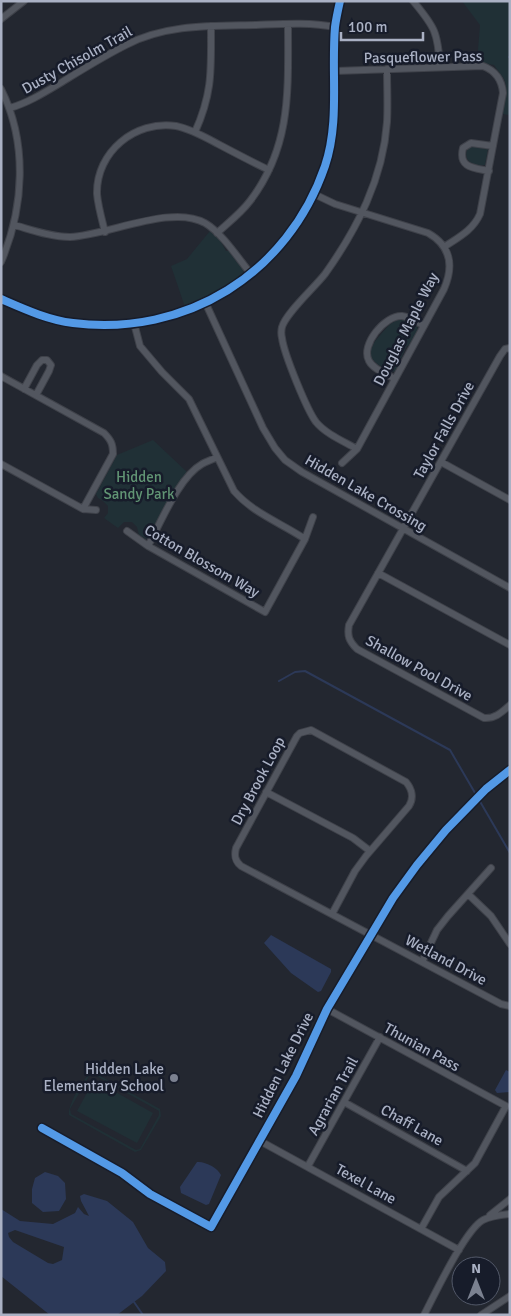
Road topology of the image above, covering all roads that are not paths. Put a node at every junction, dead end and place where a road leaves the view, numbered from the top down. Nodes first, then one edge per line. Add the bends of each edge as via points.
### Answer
1 (24, 1) edge
2 (340, 1) edge
3 (413, 1) edge
4 (1, 19) edge
5 (288, 24) junction
6 (211, 26) junction
7 (335, 27) junction
8 (440, 67) junction
9 (387, 69) junction
10 (335, 71) junction
11 (1, 89) edge
12 (10, 108) junction
13 (195, 132) junction
14 (493, 146) junction
15 (269, 170) junction
16 (489, 171) junction
17 (314, 194) junction
18 (362, 213) junction
19 (14, 225) junction
20 (104, 232) junction
21 (217, 233) junction
22 (444, 247) junction
23 (1, 262) edge
24 (251, 274) junction
25 (1, 300) edge
26 (206, 304) junction
27 (134, 323) junction
28 (424, 326) junction
29 (510, 348) edge
30 (1, 376) edge
31 (395, 379) junction
32 (24, 389) junction
33 (36, 395) junction
34 (357, 449) junction
35 (217, 458) junction
36 (440, 462) junction
37 (342, 463) dead end
38 (1, 464) edge
39 (509, 497) edge
40 (83, 509) junction
41 (96, 510) dead end
42 (313, 517) dead end
43 (402, 528) junction
44 (127, 532) dead end
45 (305, 538) junction
46 (148, 546) junction
47 (378, 573) junction
48 (510, 588) edge
49 (510, 645) edge
50 (510, 705) edge
51 (510, 770) edge
52 (266, 792) junction
53 (370, 851) junction
54 (492, 868) dead end
55 (468, 894) junction
56 (332, 914) junction
57 (371, 934) junction
58 (510, 944) edge
59 (422, 962) junction
60 (510, 1006) edge
61 (327, 1009) junction
62 (380, 1037) junction
63 (344, 1102) junction
64 (42, 1128) dead end
65 (260, 1141) junction
66 (308, 1166) junction
67 (467, 1171) junction
68 (510, 1199) edge
69 (510, 1214) edge
70 (483, 1220) junction
71 (421, 1229) junction
72 (459, 1250) junction
73 (510, 1296) edge
74 (424, 1315) edge
75 (481, 1315) edge

1 - 4 street
2 - 7 street
3 - 8 street via 437,36
5 - 6 street, Dusty Chisolm Trail
5 - 7 street, Dusty Chisolm Trail
5 - 15 street via 286,113 278,151
6 - 12 street, Dusty Chisolm Trail via 172,29 126,44 30,100
6 - 13 street via 208,95
7 - 10 street
8 - 9 street, Pasqueflower Pass
8 - 14 street, Pasqueflower Pass via 483,66 491,69 500,80 503,93
9 - 10 street, Pasqueflower Pass
9 - 18 street via 387,123 383,150
10 - 17 street via 333,134
11 - 12 street
12 - 19 street via 20,157
13 - 15 street
13 - 20 street via 176,126 148,128 125,138 115,148 101,169 97,194
14 - 16 street, Pasqueflower Pass
14 - 16 street via 471,143 463,148 461,154 462,161 472,168
15 - 21 street via 250,200
16 - 22 street, Pasqueflower Pass via 476,223
17 - 18 street
17 - 24 street via 298,222 272,255
18 - 22 street via 428,233
18 - 34 street via 340,253 286,317 281,331 286,353 310,414 327,432
19 - 20 street via 68,237
19 - 23 street
20 - 21 street via 181,216 194,218
21 - 24 street
22 - 28 street, Douglas Maple Way via 450,266 449,278
24 - 26 street
25 - 27 street via 72,323
26 - 27 street via 160,319
26 - 43 street, Hidden Lake Crossing via 263,428 285,460
27 - 35 street via 140,346 189,399
28 - 31 street, Douglas Maple Way
28 - 31 street via 408,318 394,317 370,340 367,349 370,362 374,368
29 - 36 street, Taylor Falls Drive via 500,356
30 - 32 street
31 - 34 street, Douglas Maple Way
32 - 33 street
32 - 33 street via 37,365 47,360 50,371
33 - 40 street via 111,440 113,454
34 - 37 street, Douglas Maple Way
35 - 45 street via 234,491 243,501
35 - 46 street via 202,464 182,483
36 - 39 street
36 - 43 street, Taylor Falls Drive
38 - 40 street
40 - 41 street
42 - 45 street
43 - 47 street, Shallow Pool Drive
43 - 48 street, Hidden Lake Crossing
44 - 46 street, Cotton Blossom Way
45 - 46 street, Cotton Blossom Way via 265,612
47 - 49 street
47 - 50 street, Shallow Pool Drive via 349,625 347,634 350,642 357,649 484,718 498,715
51 - 57 street, Hidden Lake Drive via 460,816 409,876
52 - 53 street
52 - 53 street, Dry Brook Loop via 296,736 306,730 406,782 412,791 412,802
52 - 56 street, Dry Brook Loop via 236,848 237,862
53 - 56 street, Dry Brook Loop via 355,871
54 - 55 street
55 - 58 street via 491,916
55 - 59 street via 437,930
56 - 57 street, Dry Brook Loop
57 - 59 street, Wetland Drive
57 - 61 street, Hidden Lake Drive
59 - 60 street, Wetland Drive
61 - 62 street, Thunian Pass
61 - 65 street, Hidden Lake Drive via 308,1053
62 - 63 street, Agrarian Trail
62 - 67 street, Thunian Pass via 506,1106
63 - 66 street, Agrarian Trail
63 - 67 street, Chaff Lane
64 - 65 street, Hidden Lake Drive via 211,1227
65 - 66 street, Texel Lane
66 - 71 street, Texel Lane
67 - 71 street via 439,1198
68 - 70 street
69 - 70 street
70 - 72 street
71 - 72 street, Texel Lane
72 - 74 street
73 - 75 street

